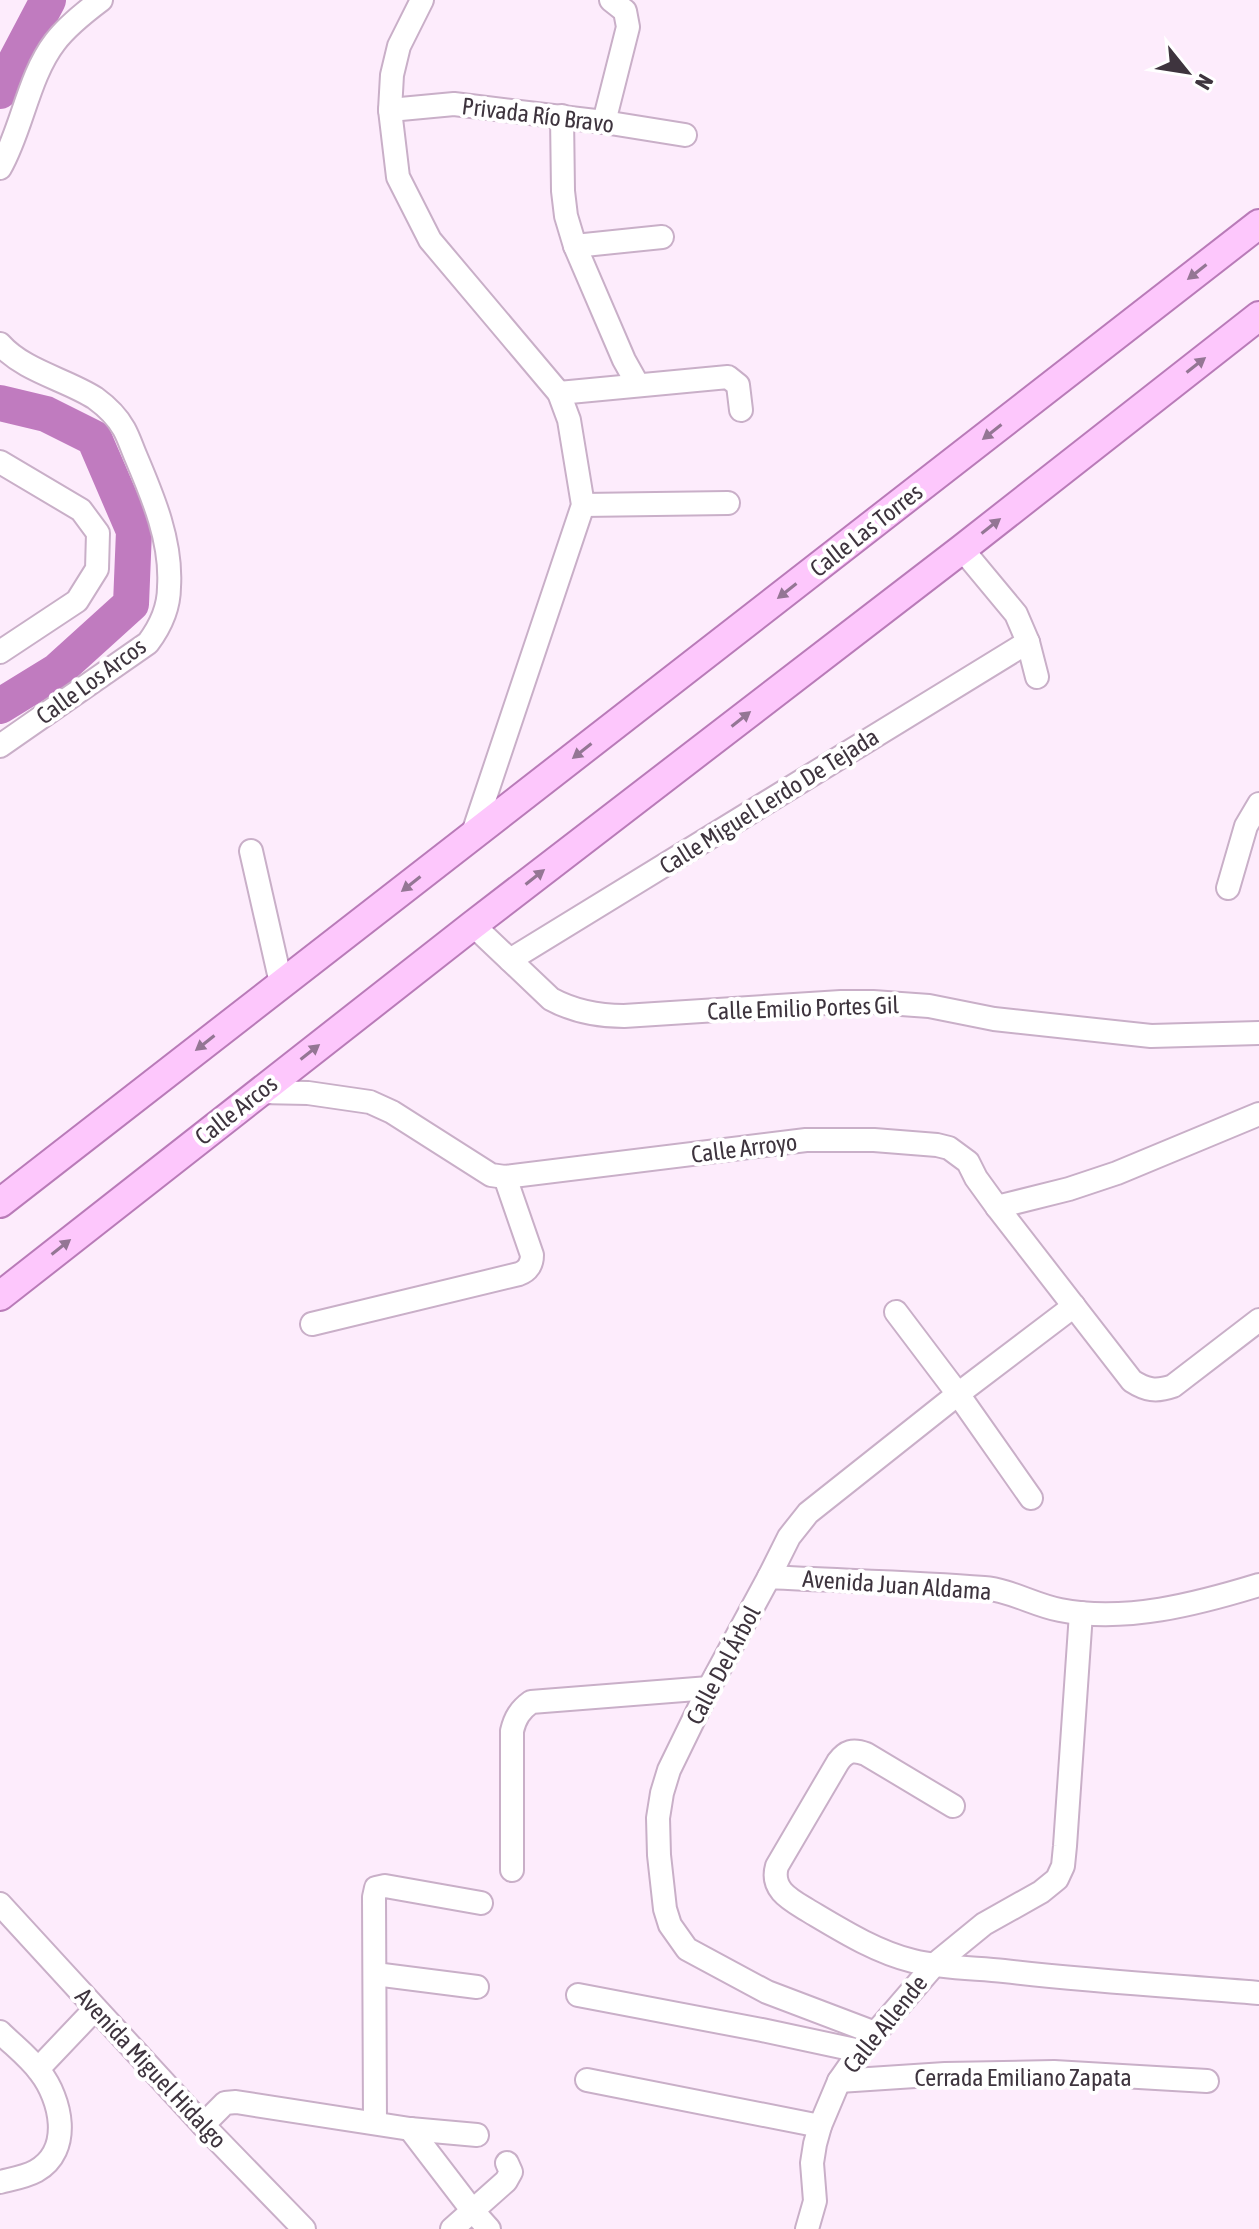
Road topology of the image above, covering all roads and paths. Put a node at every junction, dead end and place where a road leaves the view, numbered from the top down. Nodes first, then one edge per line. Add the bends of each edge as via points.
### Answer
1 (101, 0) edge
2 (422, 0) edge
3 (611, 0) edge
4 (390, 110) junction
5 (562, 116) junction
6 (604, 122) junction
7 (685, 135) dead end
8 (0, 168) edge
9 (1259, 224) edge
10 (662, 237) dead end
11 (575, 246) junction
12 (1259, 316) edge
13 (0, 344) edge
14 (638, 385) junction
15 (559, 393) junction
16 (741, 410) dead end
17 (0, 462) edge
18 (728, 503) dead end
19 (583, 505) junction
20 (962, 549) junction
21 (1028, 642) junction
22 (0, 652) edge
23 (1037, 677) dead end
24 (0, 746) edge
25 (1259, 804) edge
26 (472, 836) junction
27 (251, 851) dead end
28 (1228, 888) dead end
29 (473, 925) junction
30 (510, 960) junction
31 (281, 983) junction
32 (1259, 1033) edge
33 (259, 1092) junction
34 (1259, 1114) edge
35 (505, 1177) junction
36 (0, 1203) edge
37 (997, 1207) junction
38 (0, 1296) edge
39 (1074, 1306) junction
40 (896, 1312) dead end
41 (1259, 1320) edge
42 (312, 1324) dead end
43 (958, 1394) junction
44 (1031, 1498) dead end
45 (769, 1577) junction
46 (1259, 1585) edge
47 (1081, 1613) junction
48 (709, 1688) junction
49 (953, 1806) dead end
50 (512, 1870) dead end
51 (481, 1903) dead end
52 (0, 1904) edge
53 (935, 1964) junction
54 (375, 1974) junction
55 (477, 1987) dead end
56 (1259, 1993) edge
57 (578, 1995) dead end
58 (95, 2009) junction
59 (0, 2032) edge
60 (875, 2033) junction
61 (860, 2051) junction
62 (38, 2069) junction
63 (587, 2080) dead end
64 (839, 2081) junction
65 (1207, 2081) dead end
66 (375, 2123) junction
67 (203, 2125) junction
68 (820, 2126) junction
69 (410, 2129) junction
70 (477, 2135) dead end
71 (507, 2163) dead end
72 (0, 2182) edge
73 (472, 2210) junction
74 (304, 2229) edge
75 (452, 2229) edge
76 (489, 2229) edge
77 (807, 2229) edge

1 - 8 street via 54,43
2 - 4 street via 399,46
3 - 6 street via 625,11 628,27
4 - 5 street, Privada Río Bravo via 454,104
4 - 15 street via 398,177 430,240
5 - 6 street, Privada Río Bravo
5 - 11 street via 563,191
6 - 7 street, Privada Río Bravo
9 -> 26 main road, Calle Las Torres
10 - 11 street
11 - 14 street
20 -> 12 main road
13 - 24 street, Calle Los Arcos via 48,376 95,398 124,429 160,519 170,589 148,643
14 - 15 street
14 - 16 street via 728,377 738,385
15 - 19 street via 569,420
17 - 22 street via 81,510 98,533 97,569 77,601
18 - 19 street
19 - 26 street
20 - 21 street via 1016,614
29 -> 20 main road
21 - 23 street
21 - 30 street, Calle Miguel Lerdo De Tejada
25 - 28 street via 1246,826
26 -> 31 main road
27 - 31 street
29 - 30 street, Calle Emilio Portes Gil
33 -> 29 main road, Calle Arcos
30 - 32 street, Calle Emilio Portes Gil via 551,999 602,1016 873,1002 1151,1036
31 -> 36 main road
33 - 35 street via 370,1102 491,1175
38 -> 33 main road, Calle Arcos
34 - 37 street via 1117,1173
35 - 37 street, Calle Arroyo via 806,1140 874,1140 949,1148 968,1162
35 - 42 street via 532,1255 527,1270
37 - 39 street, Calle Arroyo
39 - 41 street, Calle Arroyo via 1132,1381 1150,1390 1173,1386
39 - 43 street, Calle Del Árbol
40 - 43 street
43 - 44 street
43 - 45 street, Calle Del Árbol via 808,1513
45 - 47 street, Avenida Juan Aldama via 988,1588
45 - 48 street, Calle Del Árbol
46 - 47 street, Avenida Juan Aldama via 1177,1606
47 - 53 street, Calle Allende via 1063,1866 1041,1892 984,1924
48 - 50 street via 531,1702 524,1707 512,1731
48 - 60 street, Calle Del Árbol via 662,1793 659,1855 670,1925 687,1949 767,1992
49 - 53 street via 866,1754 850,1751 838,1762 775,1875 789,1899 824,1920 881,1950
51 - 54 street via 376,1888
52 - 58 street, Avenida Miguel Hidalgo
53 - 56 street
53 - 60 street, Calle Allende
54 - 55 street
54 - 66 street
57 - 61 street
58 - 62 street
58 - 67 street, Avenida Miguel Hidalgo
59 - 62 street
60 - 61 street, Calle Allende
61 - 64 street, Calle Allende
62 - 72 street via 61,2118 60,2137 36,2171
63 - 68 street
64 - 65 street, Cerrada Emiliano Zapata via 1054,2072
64 - 68 street, Calle Allende
66 - 67 street via 236,2102 225,2103
66 - 69 street
67 - 74 street, Avenida Miguel Hidalgo
68 - 77 street, Calle Allende via 812,2163 815,2201
69 - 70 street
69 - 73 street
71 - 73 street via 511,2172 506,2181
73 - 75 street
73 - 76 street

